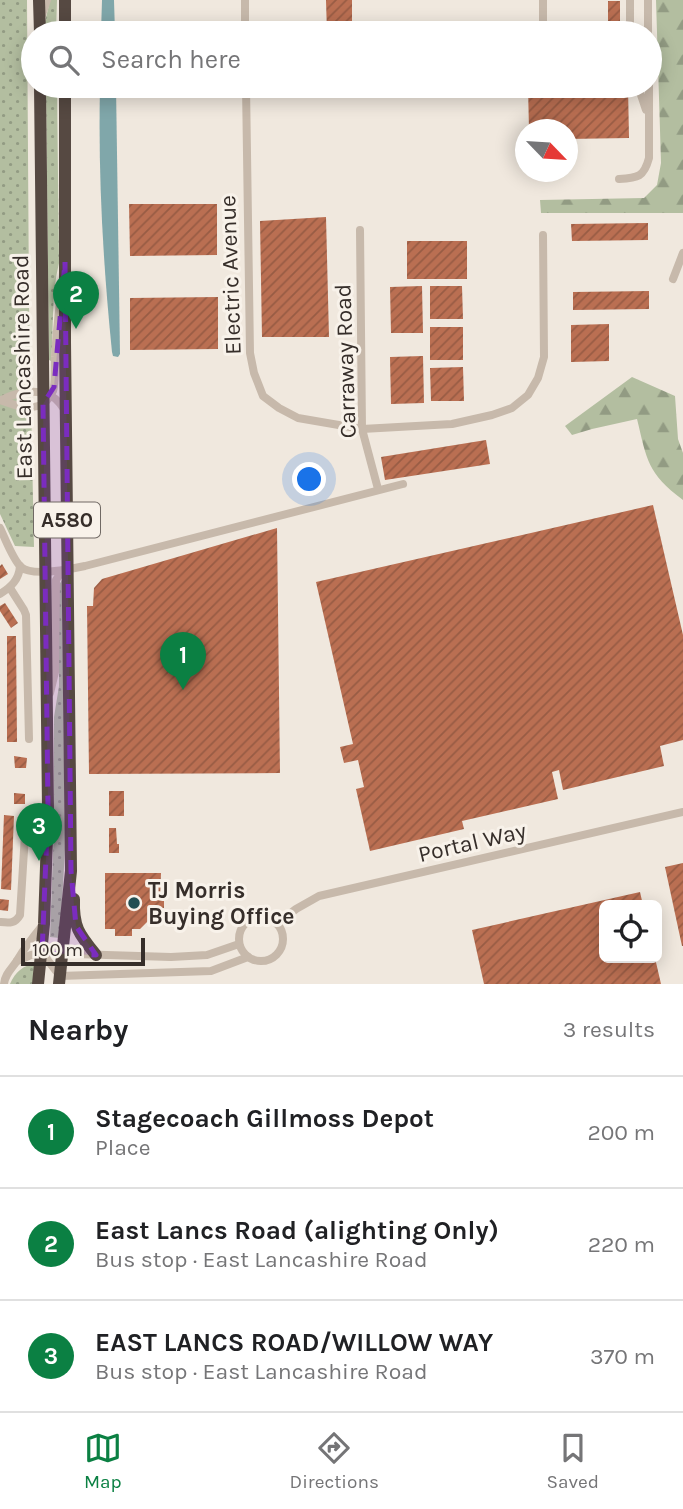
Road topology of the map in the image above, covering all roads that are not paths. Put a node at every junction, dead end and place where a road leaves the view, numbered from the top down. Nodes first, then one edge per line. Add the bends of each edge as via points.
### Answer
1 (39, 0) edge
2 (47, 0) edge
3 (65, 0) edge
4 (245, 0) edge
5 (543, 0) edge
6 (630, 0) edge
7 (648, 0) edge
8 (40, 21) edge
9 (42, 21) edge
10 (65, 21) edge
11 (245, 21) edge
12 (543, 21) edge
13 (630, 21) edge
14 (649, 21) edge
15 (40, 98) edge
16 (65, 98) edge
17 (246, 98) edge
18 (642, 98) edge
19 (649, 98) edge
20 (649, 119) junction
21 (619, 179) dead end
22 (360, 230) dead end
23 (543, 235) dead end
24 (683, 253) edge
25 (65, 262) junction
26 (668, 264) dead end
27 (677, 269) junction
28 (673, 279) dead end
29 (46, 397) junction
30 (1, 400) edge
31 (67, 413) junction
32 (362, 429) junction
33 (403, 484) dead end
34 (378, 489) junction
35 (0, 528) edge
36 (20, 566) junction
37 (68, 569) junction
38 (45, 571) junction
39 (10, 588) junction
40 (0, 594) edge
41 (47, 708) junction
42 (29, 738) dead end
43 (683, 812) edge
44 (26, 818) dead end
45 (71, 871) junction
46 (0, 922) edge
47 (44, 924) junction
48 (277, 924) junction
49 (239, 944) junction
50 (41, 953) junction
51 (62, 954) junction
52 (96, 956) junction
53 (247, 957) junction
54 (17, 961) junction
55 (60, 980) edge
56 (4, 984) edge
57 (38, 984) edge

1 - 8 highway
2 - 9 street
3 - 10 highway
4 - 11 street
5 - 12 street
6 - 13 street
7 - 14 street
15 - 29 highway, East Lancashire Road / A580
16 - 25 highway, East Lancashire Road / A580
17 - 32 street, Electric Avenue via 248,288 254,373 264,396 298,418
18 - 20 street
19 - 20 street
20 - 21 street via 646,169 634,178
22 - 32 street, Carraway Road
23 - 32 street, Electric Avenue via 544,357 528,395 512,408 452,424
24 - 27 street
25 - 29 street via 55,377 53,390
25 - 31 highway, East Lancashire Road / A580
26 - 27 street
27 - 28 street
29 - 30 street via 15,393
29 - 30 street via 36,407 16,407
29 - 31 street
29 - 38 highway, East Lancashire Road / A580
31 - 37 highway, East Lancashire Road / A580
32 - 34 street, Carraway Road
33 - 34 street
34 - 37 street
35 - 36 street
36 - 38 street
36 - 39 street
37 - 38 street
37 - 41 street via 56,580 55,672
37 - 45 highway, East Lancashire Road / A580
38 - 41 highway, East Lancashire Road / A580
39 - 40 street
39 - 42 street via 26,615
41 - 47 highway, East Lancashire Road / A580
43 - 48 street, Portal Way via 319,897
44 - 46 street via 20,915 13,923
45 - 51 highway, East Lancashire Road / A580
45 - 52 highway, A580 via 76,926
47 - 50 highway, East Lancashire Road / A580
47 - 54 street
48 - 49 street via 266,917 253,918 243,926
48 - 53 street via 283,943 276,956 262,961
49 - 52 street via 208,955
49 - 53 street
50 - 51 street
50 - 54 street
50 - 55 street
50 - 57 highway, East Lancashire Road / A580
51 - 52 street
51 - 55 highway, East Lancashire Road / A580
53 - 55 street via 211,971
54 - 56 street

